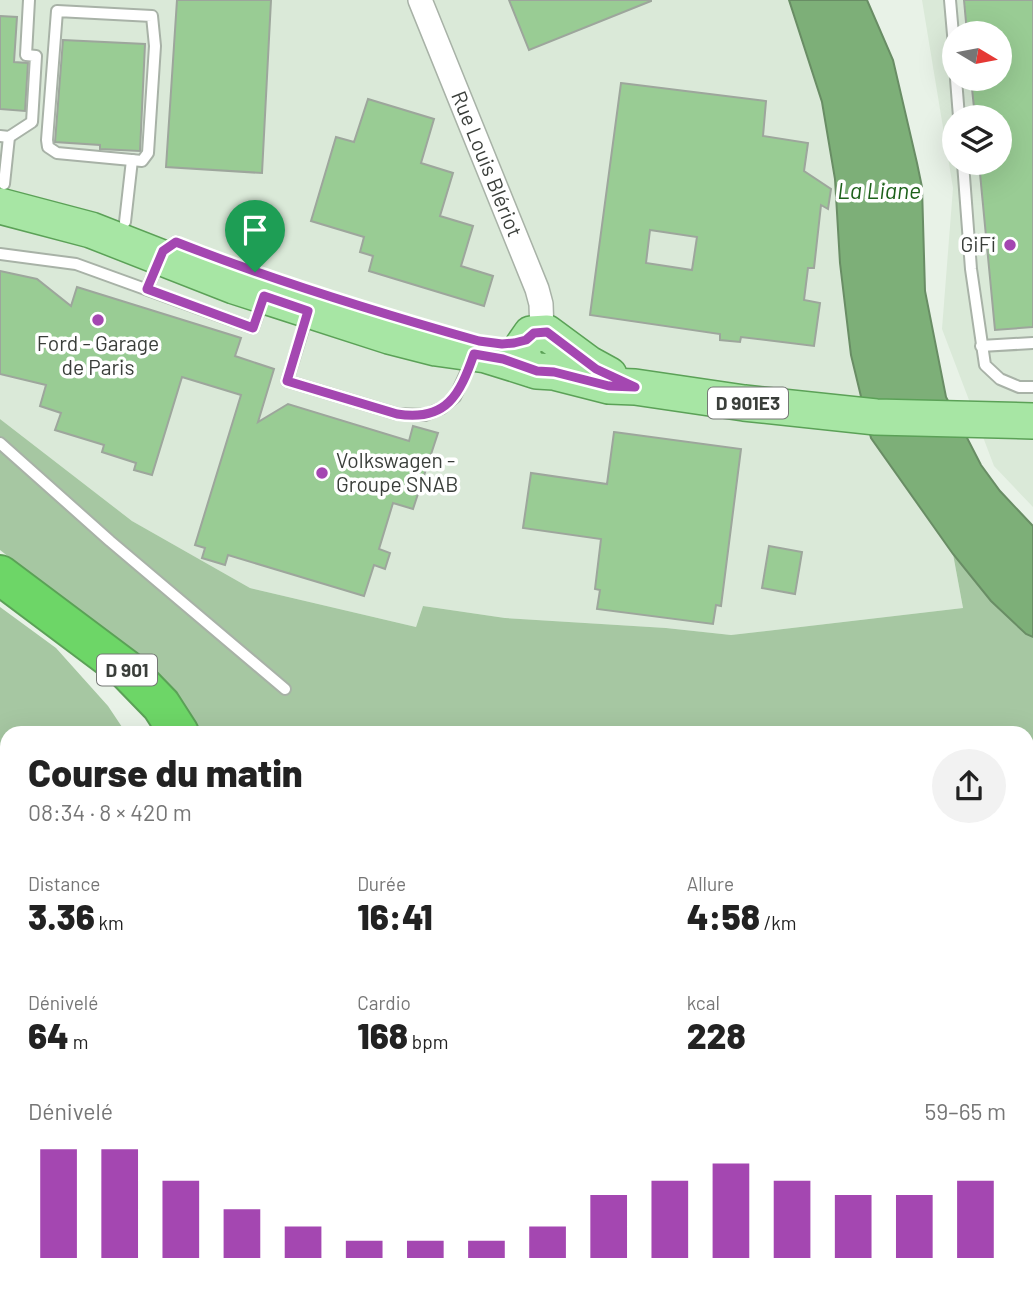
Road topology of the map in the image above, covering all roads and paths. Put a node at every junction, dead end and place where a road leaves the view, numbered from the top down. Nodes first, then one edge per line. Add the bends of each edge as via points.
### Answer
1 (29, 0) edge
2 (420, 0) edge
3 (950, 0) edge
4 (952, 21) edge
5 (5, 137) edge
6 (132, 160) junction
7 (964, 175) edge
8 (1, 191) edge
9 (125, 222) junction
10 (168, 249) junction
11 (0, 254) edge
12 (147, 289) junction
13 (264, 296) junction
14 (312, 306) junction
15 (1033, 343) edge
16 (981, 346) junction
17 (541, 350) junction
18 (474, 354) junction
19 (1033, 387) edge
20 (1033, 421) edge
21 (976, 426) junction
22 (1033, 441) edge
23 (0, 443) edge
24 (0, 575) edge
25 (61, 622) junction
26 (285, 689) dead end
27 (146, 726) edge
28 (174, 726) edge

1 - 5 lane via 26,55 37,56 32,122
2 - 17 street, Rue Louis Blériot via 537,289
3 - 4 lane
5 - 8 lane
6 - 6 lane via 142,161 148,153 155,46 152,16 57,11 48,147 57,153
6 - 9 lane
7 - 16 lane
8 - 9 main road, D 901E3 via 60,198
8 - 10 main road, D 901E3 via 74,225
9 - 10 main road, D 901E3
10 - 12 lane
10 - 13 main road, D 901E3
10 - 17 main road, D 901E3 via 440,330
11 - 12 lane via 76,264
12 - 13 lane via 253,328
13 - 14 main road, D 901E3
14 - 18 main road, D 901E3 via 401,340
14 - 18 lane via 287,381 397,414 425,415 449,403 461,388
15 - 16 lane
16 - 19 lane via 985,365 1000,379
17 - 18 main road, D 901E3
17 - 21 main road, D 901E3 via 609,386
20 - 21 main road, D 901E3
21 - 22 main road, D 901E3
23 - 26 lane
24 - 25 highway, D 901
25 - 27 highway, D 901 via 98,661
25 - 28 highway, D 901 via 134,677

